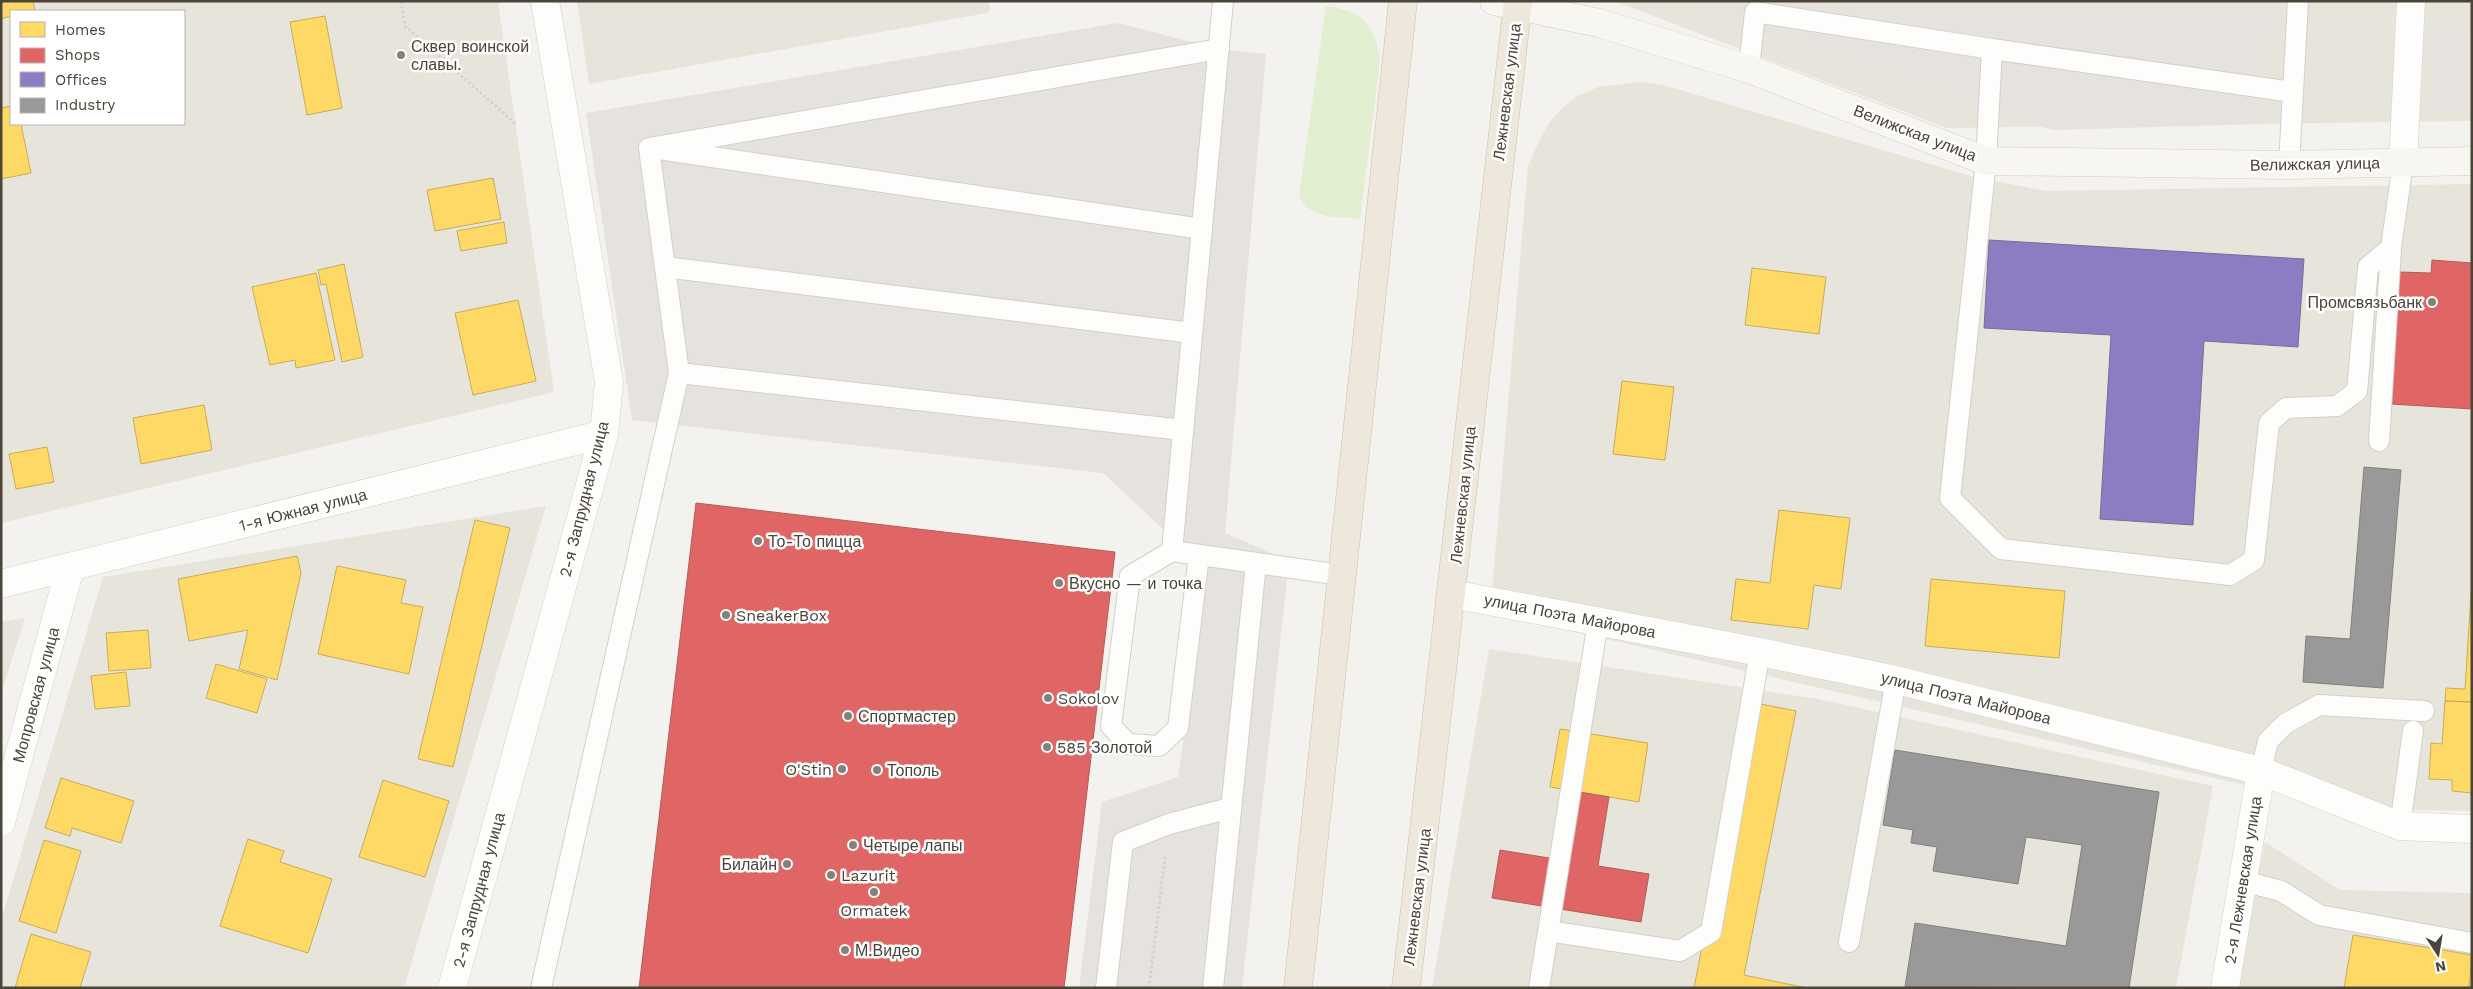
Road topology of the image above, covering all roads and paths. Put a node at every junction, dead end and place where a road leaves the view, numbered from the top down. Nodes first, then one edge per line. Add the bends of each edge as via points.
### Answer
1 (401, 1) edge
2 (545, 1) edge
3 (1223, 1) edge
4 (1403, 1) edge
5 (2298, 1) edge
6 (2411, 1) edge
7 (1510, 3) edge
8 (1752, 7) edge
9 (1219, 49) junction
10 (1992, 49) junction
11 (1748, 69) junction
12 (2292, 92) junction
13 (516, 124) dead end
14 (649, 148) junction
15 (1986, 161) junction
16 (2472, 161) edge
17 (2403, 162) junction
18 (2289, 165) junction
19 (1202, 229) junction
20 (2391, 248) junction
21 (665, 267) junction
22 (1192, 333) junction
23 (679, 373) junction
24 (1183, 430) junction
25 (604, 434) junction
26 (2379, 441) dead end
27 (1172, 551) junction
28 (1199, 555) junction
29 (1256, 563) junction
30 (70, 568) junction
31 (1341, 575) junction
32 (1, 584) edge
33 (1452, 594) junction
34 (1598, 622) junction
35 (1760, 652) junction
36 (1896, 680) junction
37 (2424, 711) dead end
38 (2413, 731) dead end
39 (2261, 771) junction
40 (1230, 808) junction
41 (1, 822) edge
42 (1169, 824) junction
43 (2400, 826) junction
44 (2472, 830) edge
45 (2243, 881) junction
46 (1548, 931) junction
47 (1849, 942) dead end
48 (2472, 943) edge
49 (452, 988) edge
50 (541, 988) edge
51 (1106, 988) edge
52 (1149, 988) edge
53 (1213, 988) edge
54 (1298, 988) edge
55 (1406, 988) edge
56 (1539, 988) edge
57 (2225, 988) edge

1 - 13 path via 405,26
2 - 25 street, 2-я Запрудная улица via 609,382
3 - 9 lane
4 - 31 highway
5 - 12 lane
6 - 17 street
7 - 11 main road, Велижская улица via 1599,23
7 - 33 highway, Лежневская улица
8 - 10 lane
8 - 11 lane
9 - 14 lane
9 - 19 lane
10 - 12 lane
10 - 15 lane
11 - 15 main road, Велижская улица
12 - 18 lane
14 - 19 lane
14 - 21 lane
15 - 18 main road, Велижская улица
15 - 20 lane via 1950,498 2001,550 2230,575 2254,560 2269,423 2286,408 2337,406 2357,391 2368,267
16 - 17 main road, Велижская улица
17 - 18 main road, Велижская улица
17 - 20 lane
19 - 22 lane
20 - 26 lane
21 - 22 lane
21 - 23 lane
22 - 24 lane
23 - 24 lane
23 - 50 lane
24 - 27 lane
25 - 30 street, 1-я Южная улица
25 - 49 street, 2-я Запрудная улица
27 - 28 lane
27 - 28 lane via 1130,576 1111,726 1128,744 1159,746 1178,728
28 - 29 lane
29 - 31 lane
29 - 40 lane
30 - 32 street, 1-я Южная улица
30 - 41 street, Мопровская улица
31 - 54 highway
33 - 34 street, улица Поэта Майорова
33 - 55 highway, Лежневская улица
34 - 35 street, улица Поэта Майорова
34 - 46 lane
35 - 36 street, улица Поэта Майорова
35 - 46 lane via 1711,932 1680,951
36 - 39 street, улица Поэта Майорова
36 - 47 lane
37 - 39 lane via 2319,705 2285,724 2268,741
38 - 43 lane
39 - 43 street, улица Поэта Майорова
39 - 45 street, 2-я Лежневская улица
40 - 42 lane
40 - 53 lane
42 - 51 lane via 1123,842
42 - 52 path
43 - 44 street, улица Поэта Майорова
45 - 48 lane via 2281,891 2319,915
45 - 57 street, 2-я Лежневская улица
46 - 56 lane

